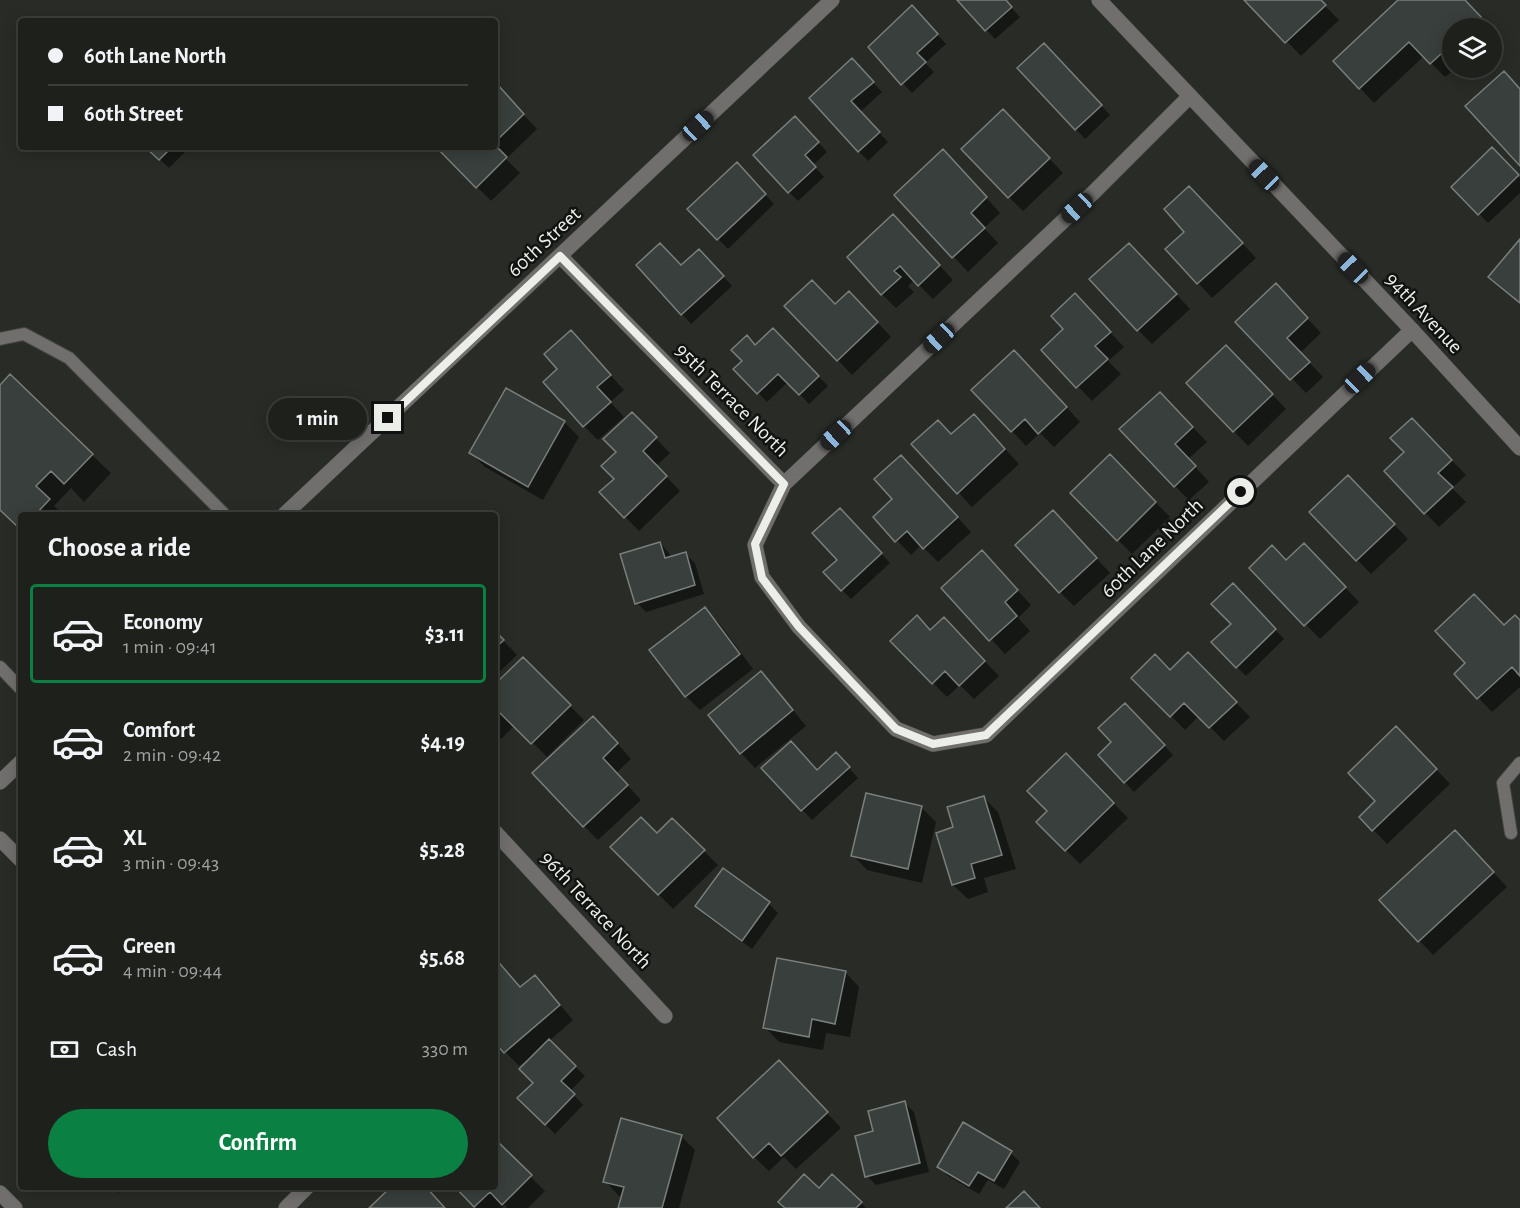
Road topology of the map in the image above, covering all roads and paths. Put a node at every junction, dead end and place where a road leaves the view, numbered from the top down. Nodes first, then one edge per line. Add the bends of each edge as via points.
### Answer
1 (832, 0) edge
2 (1099, 0) edge
3 (1190, 96) junction
4 (560, 256) junction
5 (1412, 330) junction
6 (0, 339) edge
7 (1520, 448) edge
8 (784, 484) junction
9 (222, 512) edge
10 (287, 512) edge
11 (0, 667) edge
12 (18, 686) edge
13 (933, 744) joint
14 (1520, 763) edge
15 (18, 765) edge
16 (0, 782) edge
17 (1511, 833) dead end
18 (498, 835) edge
19 (0, 839) edge
20 (18, 857) edge
21 (665, 1016) dead end
22 (304, 1190) edge
23 (0, 1193) edge
24 (15, 1208) edge
25 (286, 1208) edge

1 - 4 street, 60th Street
2 - 3 street, 94th Avenue
3 - 5 street, 94th Avenue
3 - 8 street via 1094,192
4 - 8 street, 95th Terrace North
4 - 10 street, 60th Street
5 - 7 street, 94th Avenue
5 - 13 street, 60th Lane North via 986,735
6 - 9 lane via 24,334 69,358
8 - 13 street, 95th Terrace North via 755,544 762,578 799,627 896,729
11 - 12 lane
14 - 17 lane via 1503,783
15 - 16 street
18 - 21 street, 96th Terrace North
19 - 20 street
22 - 25 street
23 - 24 street

